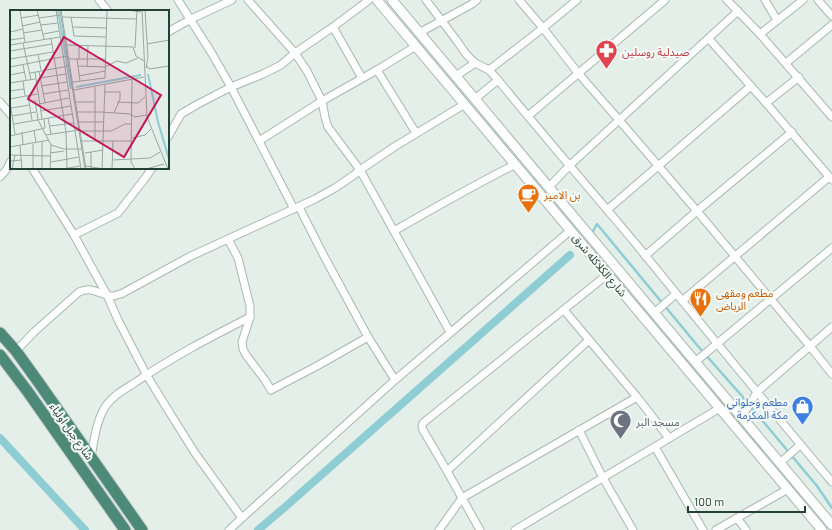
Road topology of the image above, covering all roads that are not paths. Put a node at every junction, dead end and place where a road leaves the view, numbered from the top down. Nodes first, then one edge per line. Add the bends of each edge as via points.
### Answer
1 (99, 0) edge
2 (178, 0) edge
3 (232, 0) edge
4 (248, 0) edge
5 (369, 0) edge
6 (377, 0) edge
7 (392, 0) edge
8 (426, 0) edge
9 (477, 0) edge
10 (519, 0) edge
11 (576, 0) edge
12 (665, 0) edge
13 (727, 0) edge
14 (764, 0) edge
15 (804, 0) edge
16 (818, 0) edge
17 (107, 10) edge
18 (738, 11) junction
19 (832, 16) edge
20 (191, 19) junction
21 (442, 20) junction
22 (777, 20) junction
23 (832, 25) edge
24 (334, 27) junction
25 (543, 28) junction
26 (169, 31) edge
27 (419, 32) junction
28 (760, 34) junction
29 (708, 39) junction
30 (416, 46) junction
31 (295, 53) junction
32 (475, 63) junction
33 (786, 63) junction
34 (377, 70) junction
35 (489, 70) junction
36 (578, 73) junction
37 (456, 76) junction
38 (799, 77) junction
39 (362, 78) junction
40 (498, 80) junction
41 (231, 86) junction
42 (751, 86) junction
43 (475, 99) junction
44 (322, 101) junction
45 (0, 102) edge
46 (766, 103) junction
47 (464, 104) junction
48 (10, 114) edge
49 (528, 116) junction
50 (832, 117) edge
51 (619, 120) junction
52 (792, 132) junction
53 (416, 133) junction
54 (169, 134) edge
55 (259, 141) junction
56 (10, 163) edge
57 (516, 164) junction
58 (569, 166) junction
59 (658, 166) junction
60 (33, 169) edge
61 (151, 169) edge
62 (360, 170) junction
63 (0, 177) edge
64 (830, 179) edge
65 (549, 187) junction
66 (297, 208) junction
67 (607, 210) junction
68 (696, 211) junction
69 (571, 230) junction
70 (394, 231) junction
71 (74, 235) junction
72 (228, 239) junction
73 (832, 248) edge
74 (645, 256) junction
75 (734, 257) junction
76 (608, 274) junction
77 (676, 294) junction
78 (107, 295) junction
79 (770, 299) junction
80 (682, 301) junction
81 (564, 310) junction
82 (654, 313) junction
83 (250, 317) junction
84 (832, 326) edge
85 (450, 332) junction
86 (0, 333) edge
87 (368, 337) junction
88 (589, 340) junction
89 (717, 344) junction
90 (809, 346) junction
91 (16, 351) junction
92 (0, 355) edge
93 (695, 362) junction
94 (146, 374) junction
95 (832, 374) edge
96 (395, 380) junction
97 (757, 392) junction
98 (637, 397) junction
99 (720, 408) junction
100 (742, 417) junction
101 (579, 430) junction
102 (670, 438) junction
103 (800, 445) junction
104 (655, 447) junction
105 (91, 457) junction
106 (780, 463) junction
107 (447, 471) junction
108 (603, 478) junction
109 (832, 482) edge
110 (788, 489) junction
111 (462, 498) junction
112 (242, 518) junction
113 (737, 518) junction
114 (832, 525) edge
115 (125, 530) edge
116 (142, 530) edge
117 (230, 530) edge
118 (439, 530) edge
119 (480, 530) edge
120 (516, 530) edge
121 (633, 530) edge
122 (703, 530) edge
123 (716, 530) edge
124 (746, 530) edge
125 (822, 530) edge

1 - 17 street
2 - 20 street
3 - 20 street
4 - 31 street
5 - 24 street
6 - 30 street, شارع الكلاكله شرق
7 - 27 street, شارع الكلاكله شرق
8 - 21 street
9 - 21 street
10 - 25 street
11 - 25 street
12 - 36 street
13 - 18 street
14 - 22 street
15 - 22 street
16 - 19 street
18 - 28 street
18 - 29 street
20 - 26 street
20 - 41 street
21 - 27 street
21 - 32 street
22 - 28 street
23 - 33 street
24 - 31 street
24 - 39 street
25 - 35 street
25 - 36 street
27 - 37 street, شارع الكلاكله شرق
28 - 33 street
29 - 42 street
29 - 51 street
30 - 34 street
30 - 47 street, شارع الكلاكله شرق
31 - 41 street via 263,74
31 - 44 street
32 - 35 street
32 - 37 street
33 - 38 street
34 - 39 street
34 - 53 street
35 - 40 street
36 - 49 street
36 - 51 street
37 - 43 street, شارع الكلاكله شرق
38 - 46 street
38 - 50 street
39 - 44 street
40 - 43 street
40 - 49 street
41 - 54 street via 181,114
41 - 55 street
42 - 46 street
42 - 59 street
43 - 65 street, شارع الكلاكله شرق
44 - 55 street
44 - 62 street via 328,127
45 - 48 street
46 - 52 street
47 - 53 street
47 - 57 street, شارع الكلاكله شرق
49 - 58 street
51 - 58 street
51 - 59 street
52 - 64 street
52 - 68 street
53 - 62 street
55 - 66 street
56 - 63 street
57 - 69 street, شارع الكلاكله شرق
57 - 70 street
58 - 65 street
58 - 67 street
59 - 67 street
59 - 68 street
60 - 71 street
61 - 71 street via 118,213
62 - 66 street via 335,188
62 - 70 street
64 - 75 street
65 - 82 street, شارع الكلاكله شرق
66 - 72 street
66 - 87 street
67 - 74 street
68 - 74 street
68 - 75 street
69 - 76 street, شارع الكلاكله شرق
69 - 85 street
70 - 85 street
71 - 78 street
72 - 78 street via 121,294
72 - 83 street via 238,258 250,306
73 - 79 street
74 - 77 street
75 - 79 street
75 - 80 street
76 - 81 street
76 - 99 street, شارع الكلاكله شرق
77 - 80 street
77 - 82 street
78 - 91 street via 89,289 79,292
78 - 94 street
79 - 89 street
79 - 90 street
80 - 89 street
81 - 88 street
81 - 107 street via 423,423 423,430
82 - 93 street, شارع الكلاكله شرق
83 - 87 street via 242,342 243,349 266,380 270,390
83 - 94 street
84 - 90 street
85 - 96 street
86 - 91 highway, شارع جبل اولياء
87 - 96 street
88 - 98 street
88 - 107 street
89 - 93 street
89 - 97 street
90 - 95 street
90 - 97 street
91 - 105 highway, شارع جبل اولياء
92 - 115 highway, شارع جبل اولياء
93 - 100 street, شارع الكلاكله شرق
94 - 105 street via 115,396 105,407
94 - 112 street via 195,453
96 - 112 street
97 - 100 street
97 - 103 street
98 - 101 street
98 - 102 street
99 - 102 street
99 - 110 street, شارع الكلاكله شرق
100 - 106 street, شارع الكلاكله شرق
101 - 108 street
101 - 111 street
102 - 104 street
103 - 106 street
103 - 109 street
104 - 108 street
104 - 122 street
105 - 116 highway, شارع جبل اولياء
106 - 114 street, شارع الكلاكله شرق
107 - 111 street
108 - 120 street
108 - 121 street
110 - 113 street
110 - 125 street, شارع الكلاكله شرق
111 - 118 street
111 - 119 street
112 - 117 street
113 - 123 street
113 - 124 street

